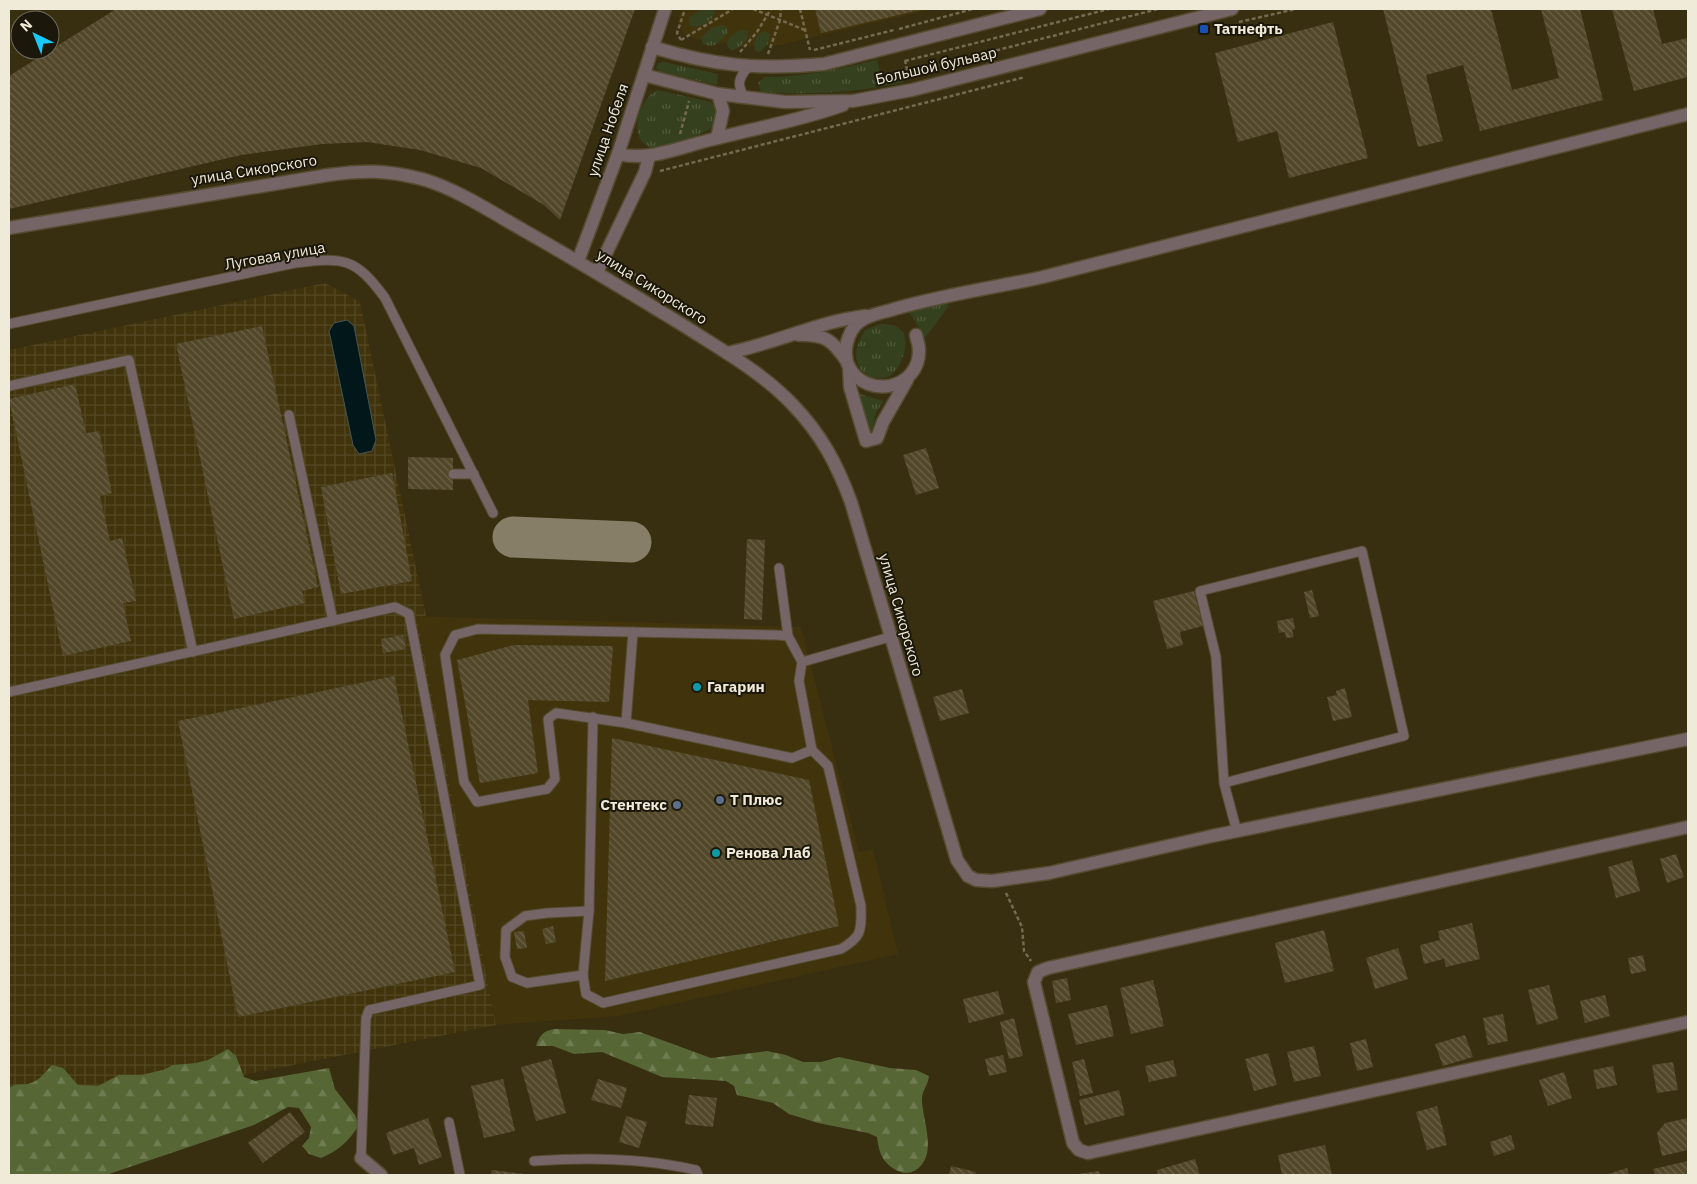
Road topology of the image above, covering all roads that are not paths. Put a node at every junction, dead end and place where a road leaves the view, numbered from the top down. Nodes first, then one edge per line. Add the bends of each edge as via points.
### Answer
1 (665, 9) edge
2 (1040, 9) edge
3 (1232, 9) edge
4 (652, 47) junction
5 (747, 61) junction
6 (644, 75) junction
7 (718, 94) junction
8 (744, 97) junction
9 (853, 101) junction
10 (1688, 114) edge
11 (717, 138) junction
12 (618, 154) junction
13 (649, 156) junction
14 (9, 228) edge
15 (578, 261) junction
16 (597, 272) junction
17 (870, 316) junction
18 (9, 324) edge
19 (916, 335) dead end
20 (790, 336) junction
21 (726, 353) junction
22 (848, 364) junction
23 (910, 375) junction
24 (9, 386) edge
25 (289, 415) dead end
26 (453, 474) dead end
27 (474, 474) junction
28 (493, 513) dead end
29 (779, 568) dead end
30 (333, 621) junction
31 (633, 632) junction
32 (788, 636) junction
33 (890, 637) junction
34 (193, 652) junction
35 (802, 662) junction
36 (9, 692) edge
37 (593, 717) junction
38 (626, 722) junction
39 (1688, 739) edge
40 (812, 750) junction
41 (1224, 783) junction
42 (1688, 827) edge
43 (1236, 832) junction
44 (589, 911) junction
45 (583, 975) junction
46 (1688, 1022) edge
47 (448, 1122) dead end
48 (362, 1158) joint
49 (534, 1161) dead end
50 (381, 1175) edge
51 (460, 1175) edge
52 (698, 1175) edge

1 - 4 street, улица Нобеля
2 - 5 street, Большой бульвар via 824,64 788,67
3 - 9 street, Большой бульвар via 912,90
4 - 5 street, Большой бульвар via 694,60
4 - 6 street, улица Нобеля
5 - 8 lane via 739,86
6 - 7 street, Большой бульвар
6 - 12 street, улица Нобеля
7 - 8 street, Большой бульвар
7 - 11 street via 723,111
8 - 9 street, Большой бульвар via 785,102
9 - 11 street via 809,117
10 - 17 street
11 - 13 street
12 - 13 street
12 - 15 street, улица Нобеля
13 - 16 street via 645,172
14 - 15 street, улица Сикорского via 367,170 424,180
15 - 16 street, улица Сикорского
16 - 21 street, улица Сикорского
17 - 20 street via 845,318
17 - 22 street via 858,322 850,333 846,346
18 - 27 lane, Луговая улица via 295,263 340,259 369,276 385,298
19 - 23 street via 919,350 916,366
20 - 21 street
20 - 22 street via 815,334 826,337 837,346
21 - 33 street, улица Сикорского via 750,368 792,404 821,437 837,465 851,502
22 - 23 street via 858,378 870,386 898,384
22 - 23 street via 850,387 866,441 877,438
24 - 34 lane via 130,360
25 - 30 lane
26 - 27 lane
27 - 28 lane, Луговая улица
29 - 32 lane
30 - 34 lane
30 - 48 lane via 395,607 409,614 480,985 369,1010 366,1018
31 - 32 lane
31 - 37 lane via 478,629 455,635 445,655 464,782 477,802 547,789 555,779 548,719 556,712
31 - 38 lane
32 - 35 lane
33 - 35 lane
33 - 43 street, улица Сикорского via 957,860 968,876 976,880 999,880 1049,873
34 - 36 lane
35 - 40 lane via 799,681
37 - 38 lane
37 - 44 lane
38 - 40 lane via 792,758
39 - 43 street
40 - 45 lane via 828,766 861,906 861,927 856,940 841,948 603,1003 586,994
41 - 41 lane via 1216,657 1200,591 1362,550 1404,736
41 - 43 lane
42 - 46 street via 1077,961 1038,972 1034,982 1074,1143 1079,1150 1088,1153
44 - 45 lane
44 - 45 lane via 525,916 506,930 505,957 512,977 528,983
47 - 51 lane
48 - 50 street
49 - 52 lane via 589,1157 680,1167 696,1170

